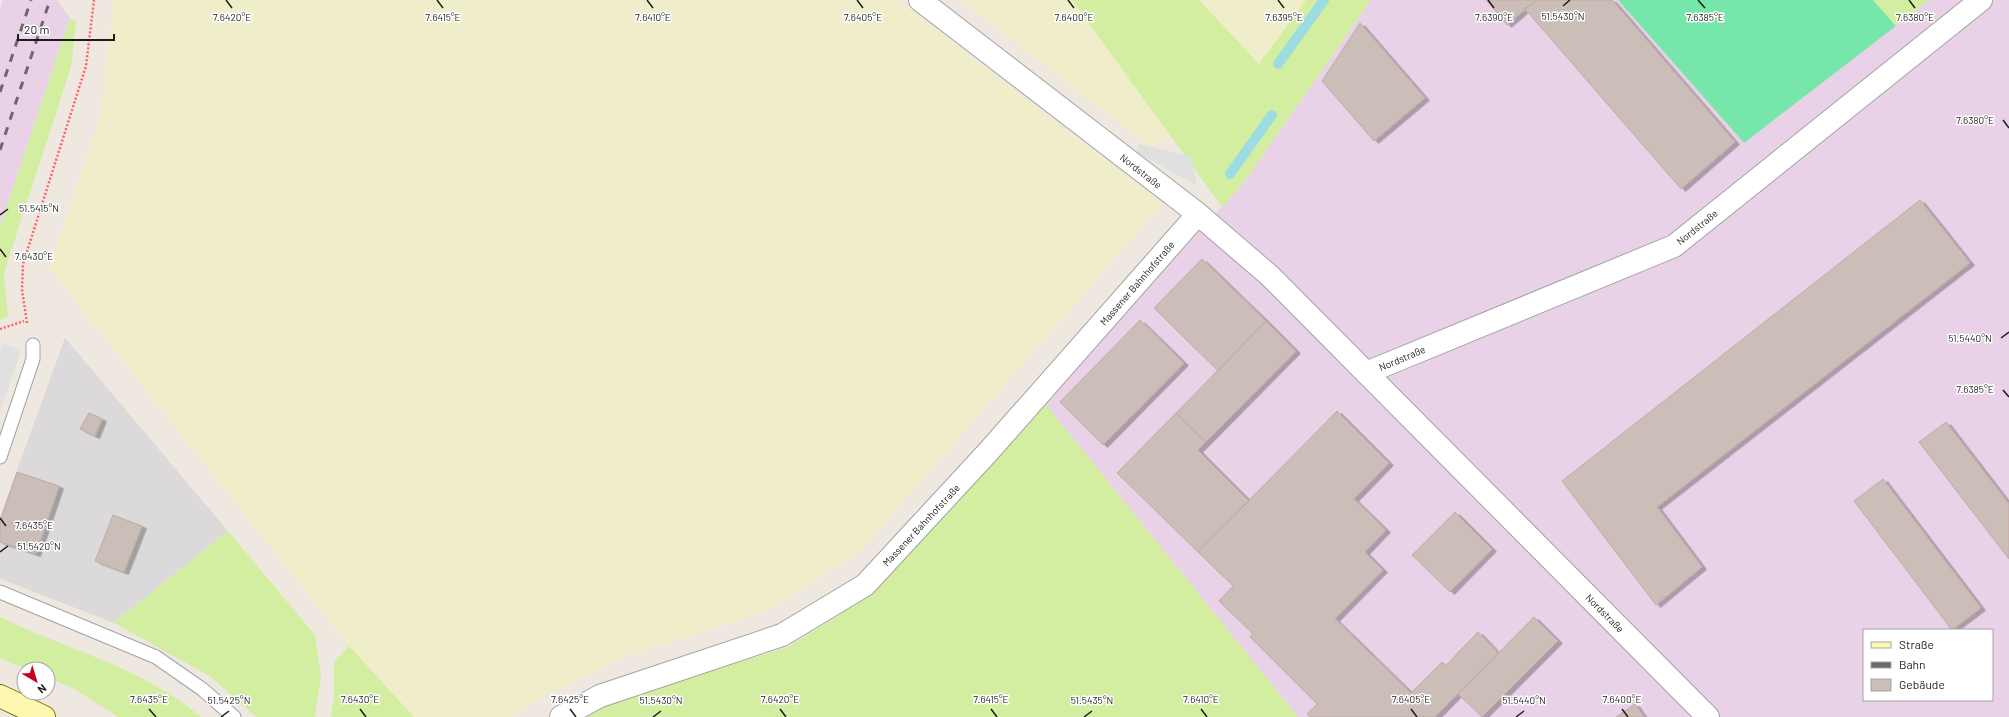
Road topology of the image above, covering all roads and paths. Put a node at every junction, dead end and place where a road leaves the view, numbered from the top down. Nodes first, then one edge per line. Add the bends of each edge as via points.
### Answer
1 (94, 0) edge
2 (920, 0) edge
3 (1981, 0) edge
4 (1198, 214) junction
5 (26, 321) junction
6 (0, 329) edge
7 (33, 345) joint
8 (1366, 374) junction
9 (0, 457) edge
10 (0, 592) edge
11 (0, 696) edge
12 (44, 717) edge
13 (234, 717) edge
14 (560, 717) edge
15 (1708, 717) edge

1 - 5 path via 86,66 23,264 22,290
2 - 4 street, Nordstraße
3 - 8 street, Nordstraße via 1674,246
4 - 8 street, Nordstraße via 1270,276
4 - 14 street, Massener Bahnhofstraße via 988,452 865,585 782,635 600,696
5 - 6 path
5 - 7 path
7 - 9 lane via 33,359
8 - 15 street, Nordstraße
10 - 13 lane via 156,657 202,689
11 - 12 main road

